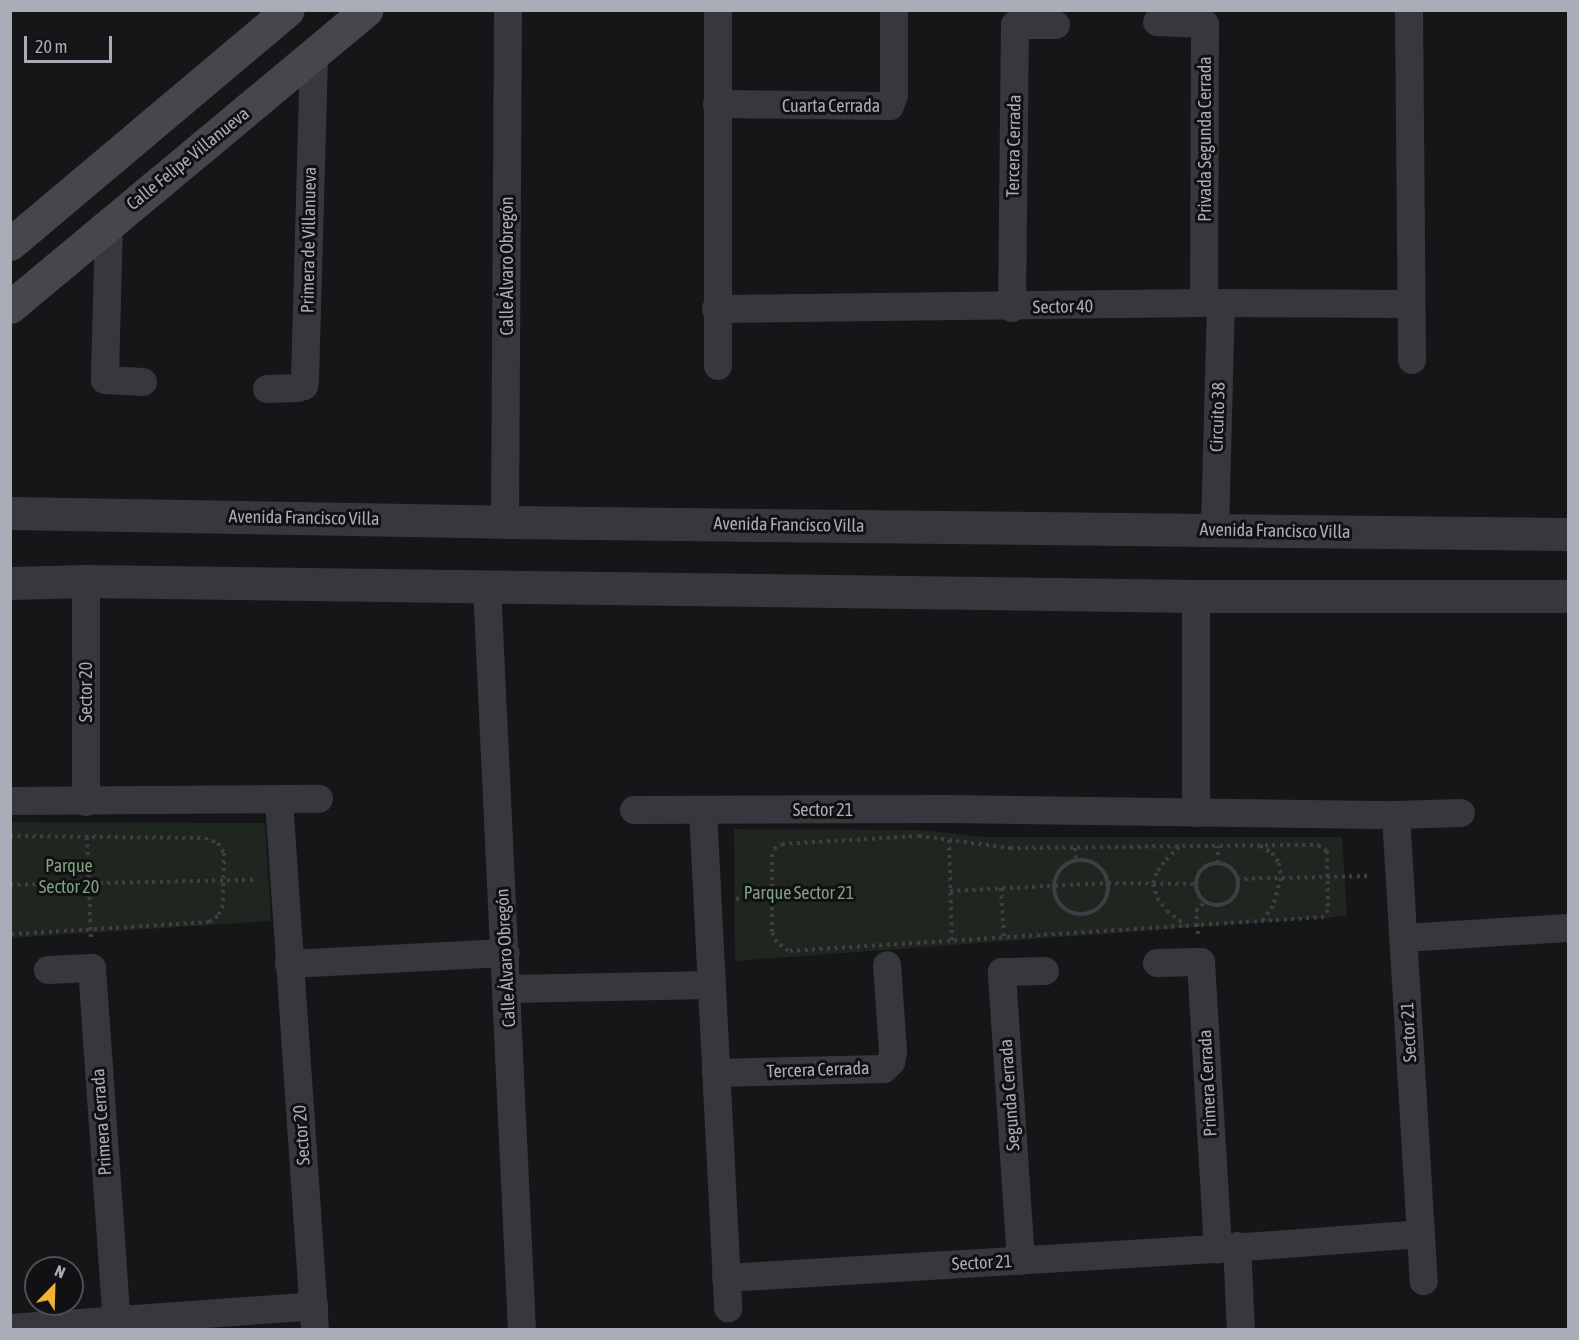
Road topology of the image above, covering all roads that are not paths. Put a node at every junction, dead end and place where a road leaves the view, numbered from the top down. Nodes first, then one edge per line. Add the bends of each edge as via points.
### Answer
1 (288, 10) edge
2 (366, 10) edge
3 (508, 10) edge
4 (718, 10) edge
5 (1409, 10) edge
6 (894, 15) dead end
7 (1156, 22) dead end
8 (1056, 25) dead end
9 (314, 56) junction
10 (717, 105) junction
11 (109, 223) junction
12 (10, 244) edge
13 (1213, 304) junction
14 (1409, 304) junction
15 (10, 307) edge
16 (1011, 308) junction
17 (716, 309) junction
18 (1412, 360) dead end
19 (717, 366) dead end
20 (143, 382) dead end
21 (267, 389) dead end
22 (10, 513) edge
23 (505, 522) junction
24 (1215, 530) junction
25 (1569, 534) edge
26 (86, 582) junction
27 (10, 583) edge
28 (488, 586) junction
29 (1196, 596) junction
30 (1569, 596) edge
31 (319, 799) dead end
32 (279, 800) junction
33 (10, 801) edge
34 (86, 802) junction
35 (634, 810) dead end
36 (703, 810) junction
37 (1196, 813) junction
38 (1461, 813) dead end
39 (1396, 815) junction
40 (1569, 928) edge
41 (1404, 938) junction
42 (506, 953) junction
43 (1156, 963) dead end
44 (290, 964) junction
45 (887, 965) dead end
46 (48, 969) dead end
47 (1045, 971) dead end
48 (712, 984) junction
49 (508, 989) junction
50 (716, 1073) junction
51 (1420, 1234) junction
52 (1228, 1248) junction
53 (1021, 1261) junction
54 (726, 1278) junction
55 (1424, 1281) dead end
56 (728, 1308) dead end
57 (315, 1318) edge
58 (117, 1325) edge
59 (10, 1329) edge
60 (522, 1329) edge
61 (1241, 1329) edge

1 - 12 main road
2 - 9 main road, Calle Felipe Villanueva
3 - 23 street, Calle Álvaro Obregón
4 - 10 street
5 - 14 street
6 - 10 street, Cuarta Cerrada via 894,95 890,106
7 - 13 street, Privada Segunda Cerrada via 1205,24
8 - 16 street, Tercera Cerrada via 1015,25
9 - 11 main road, Calle Felipe Villanueva
9 - 21 street, Primera de Villanueva via 305,379 304,386 298,388
10 - 17 street
11 - 15 main road, Calle Felipe Villanueva
11 - 20 street via 105,380
13 - 14 street, Sector 40
13 - 16 street, Sector 40
13 - 24 street, Circuito 38
14 - 18 street
16 - 17 street, Sector 40
17 - 19 street
22 - 23 street, Avenida Francisco Villa
23 - 24 street, Avenida Francisco Villa
24 - 25 street, Avenida Francisco Villa
26 - 27 street
26 - 28 street
26 - 34 street, Sector 20
28 - 29 street
28 - 42 street, Calle Álvaro Obregón
29 - 30 street
29 - 37 street
31 - 32 street
32 - 34 street
32 - 44 street, Sector 20
33 - 34 street
35 - 36 street, Sector 21
36 - 37 street, Sector 21
36 - 48 street
37 - 39 street, Sector 21
38 - 39 street, Sector 21
39 - 41 street, Sector 21
40 - 41 street
41 - 51 street, Sector 21
42 - 44 street
42 - 49 street, Calle Álvaro Obregón
43 - 52 street, Primera Cerrada via 1201,962
44 - 57 street, Sector 20
45 - 50 street, Tercera Cerrada via 893,1052 884,1069
46 - 58 street, Primera Cerrada via 92,968
47 - 53 street, Segunda Cerrada via 1002,972
48 - 49 street
48 - 50 street
49 - 60 street, Calle Álvaro Obregón
50 - 54 street
51 - 52 street, Sector 21
51 - 55 street, Sector 21
52 - 53 street, Sector 21
52 - 61 street
53 - 54 street, Sector 21
54 - 56 street
57 - 58 street, Sector 20
58 - 59 street, Sector 20

